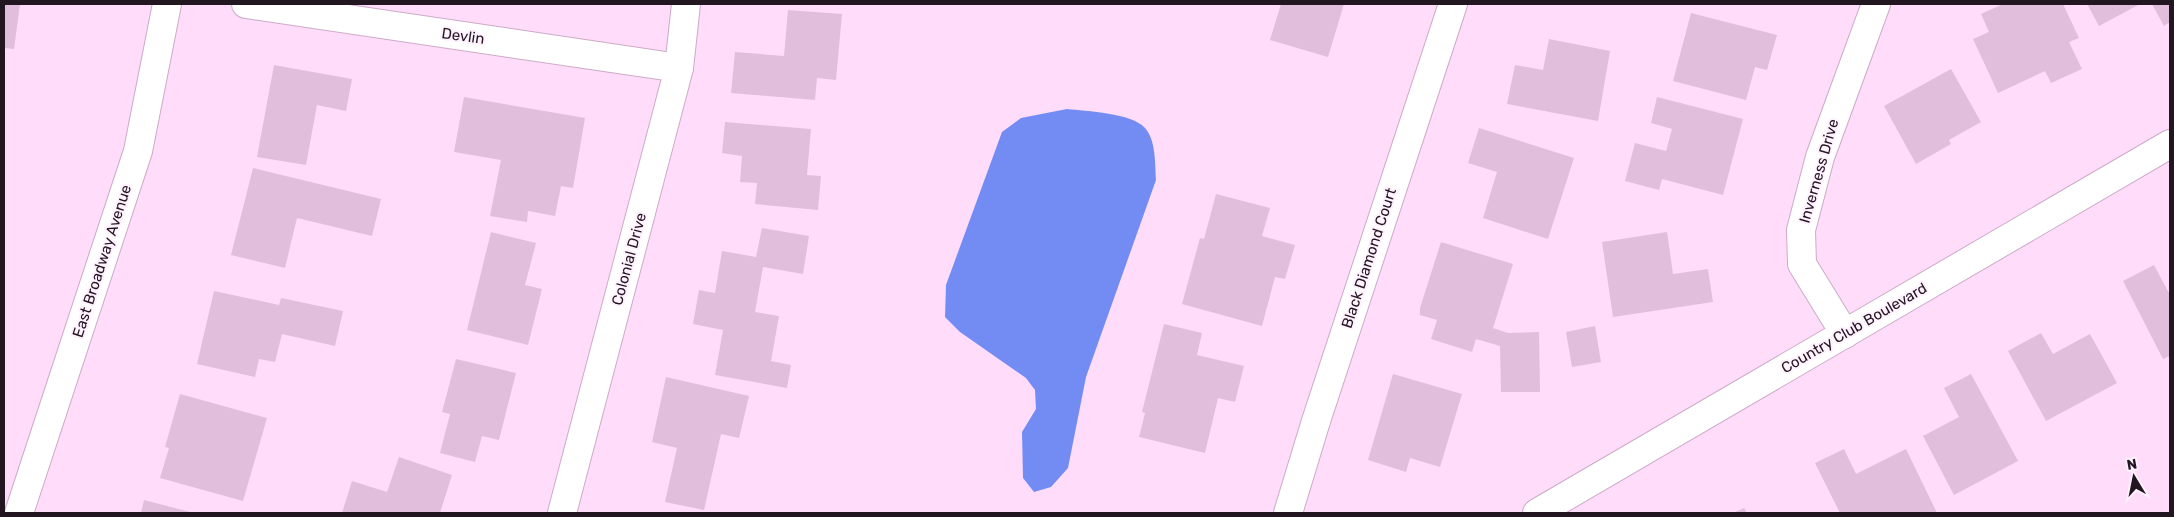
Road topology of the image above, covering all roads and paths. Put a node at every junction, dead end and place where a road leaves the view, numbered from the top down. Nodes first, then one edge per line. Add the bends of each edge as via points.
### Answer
1 (167, 4) edge
2 (246, 4) edge
3 (686, 4) edge
4 (1453, 4) edge
5 (1876, 4) edge
6 (679, 68) junction
7 (2170, 144) edge
8 (1844, 334) junction
9 (19, 513) edge
10 (562, 513) edge
11 (1288, 513) edge
12 (1537, 513) edge

1 - 9 street, East Broadway Avenue via 138,151
2 - 6 street, Devlin
3 - 6 street, Colonial Drive
4 - 11 street, Black Diamond Court
5 - 8 street, Inverness Drive via 1820,156 1801,230 1802,264
6 - 10 street, Colonial Drive
7 - 8 street, Country Club Boulevard
8 - 12 street, Country Club Boulevard

